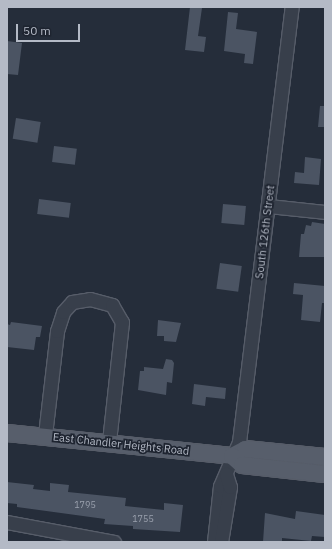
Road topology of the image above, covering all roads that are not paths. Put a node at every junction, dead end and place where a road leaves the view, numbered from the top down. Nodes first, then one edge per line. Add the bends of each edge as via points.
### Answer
1 (292, 7) edge
2 (268, 206) junction
3 (325, 212) edge
4 (8, 432) edge
5 (45, 435) junction
6 (109, 442) junction
7 (232, 456) junction
8 (325, 457) edge
9 (226, 474) junction
10 (325, 474) edge
11 (7, 522) edge
12 (114, 542) edge
13 (214, 542) edge
14 (221, 542) edge

1 - 2 street, South 126th Street
2 - 3 street
2 - 7 street, South 126th Street via 239,442
4 - 5 main road, East Chandler Heights Road
5 - 6 main road, East Chandler Heights Road
5 - 6 street via 57,331 63,312 72,302 90,299 112,306 122,322
6 - 7 main road, East Chandler Heights Road
7 - 8 main road, East Chandler Heights Road via 245,449
7 - 9 street, South 126th Street
7 - 10 main road, East Chandler Heights Road via 242,465
9 - 13 street, South 126th Street via 220,486
9 - 14 street via 230,487
11 - 12 street

